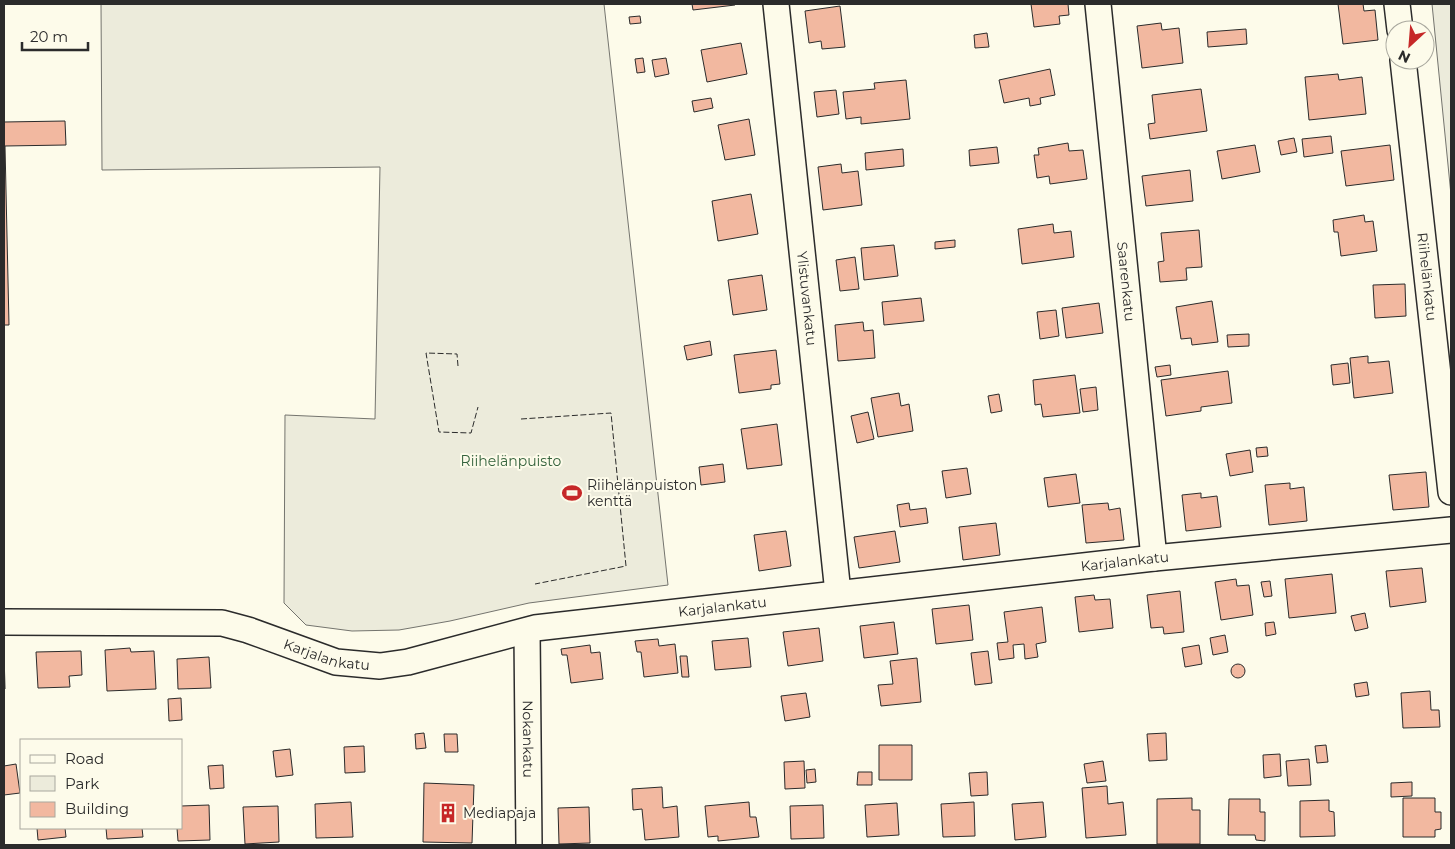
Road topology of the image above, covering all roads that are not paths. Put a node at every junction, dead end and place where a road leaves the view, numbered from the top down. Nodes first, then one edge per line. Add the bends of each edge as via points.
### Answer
1 (776, 4) edge
2 (1098, 4) edge
3 (1397, 4) edge
4 (1399, 20) edge
5 (1404, 70) edge
6 (1451, 492) edge
7 (1451, 530) edge
8 (1154, 558) junction
9 (838, 593) junction
10 (4, 622) edge
11 (527, 630) junction
12 (529, 845) edge

1 - 9 street, Ylistuvankatu
2 - 8 street, Saarenkatu
3 - 4 street
5 - 6 street, Riihelänkatu
7 - 8 street, Karjalankatu
8 - 9 street, Karjalankatu
9 - 11 street, Karjalankatu
10 - 11 street, Karjalankatu via 222,623 318,657 380,666 408,662
11 - 12 street, Nokankatu

